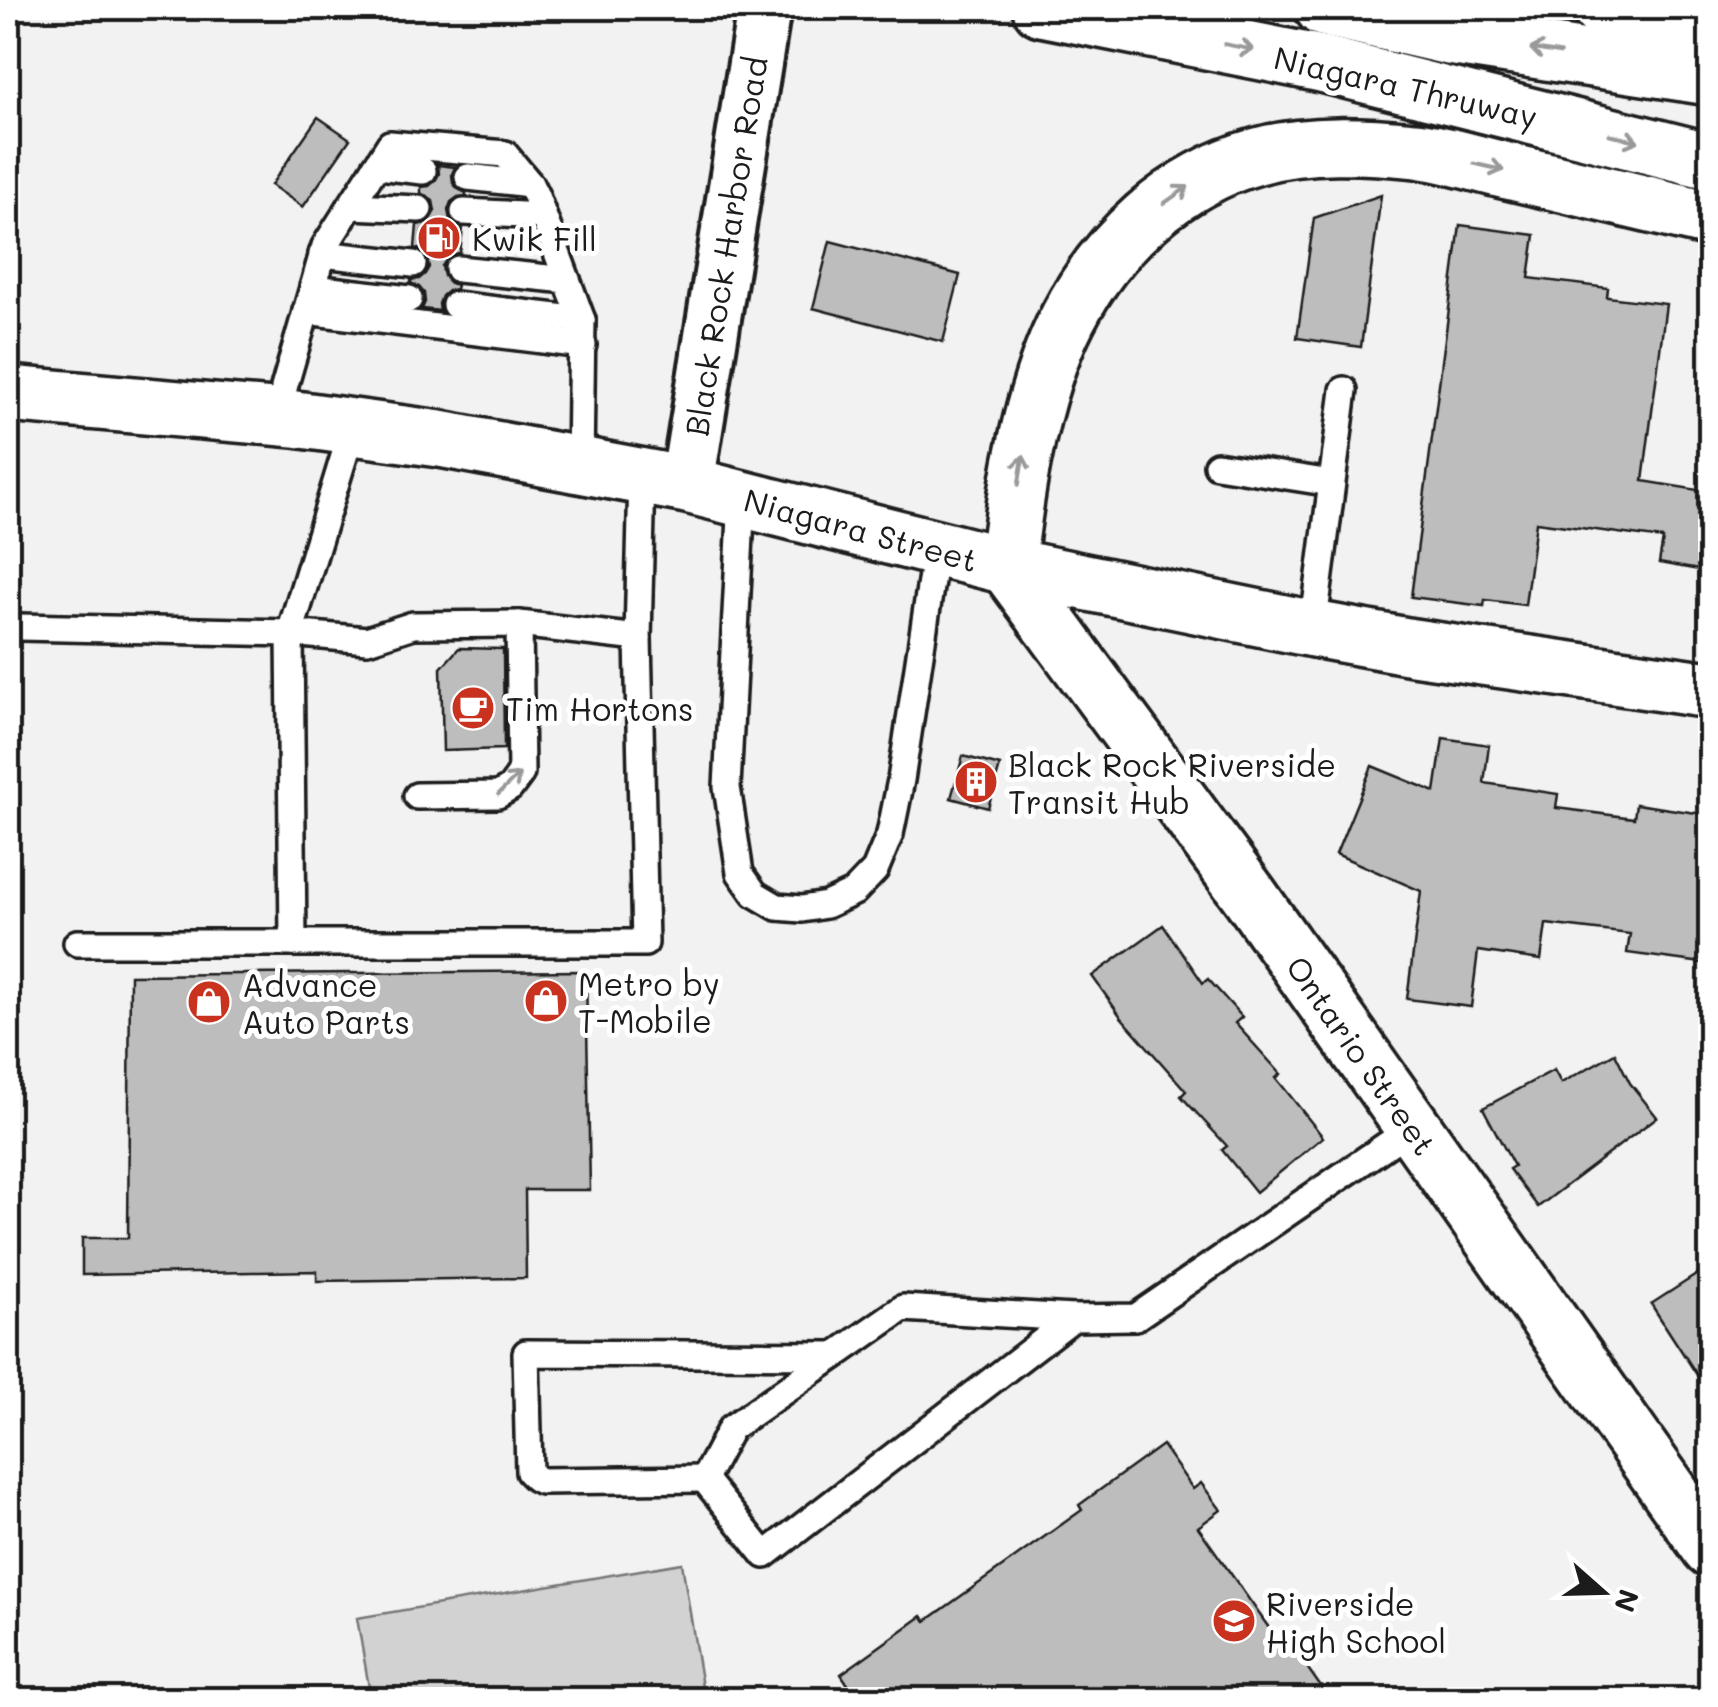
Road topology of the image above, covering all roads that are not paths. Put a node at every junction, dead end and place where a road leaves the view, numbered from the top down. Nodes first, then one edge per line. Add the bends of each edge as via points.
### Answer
1 (764, 8) edge
2 (1040, 8) edge
3 (1322, 8) edge
4 (1600, 8) edge
5 (1710, 67) edge
6 (1710, 77) edge
7 (1710, 161) edge
8 (378, 166) junction
9 (423, 171) dead end
10 (468, 177) dead end
11 (530, 184) junction
12 (351, 206) junction
13 (419, 209) dead end
14 (464, 212) dead end
15 (542, 216) junction
16 (1710, 218) edge
17 (322, 254) junction
18 (413, 264) dead end
19 (458, 269) dead end
20 (566, 280) junction
21 (309, 300) junction
22 (409, 300) dead end
23 (455, 304) dead end
24 (582, 332) junction
25 (1344, 390) dead end
26 (8, 394) edge
27 (282, 418) junction
28 (353, 427) junction
29 (580, 464) junction
30 (1217, 465) dead end
31 (664, 480) junction
32 (1332, 483) junction
33 (742, 498) junction
34 (936, 548) junction
35 (1007, 566) junction
36 (519, 624) junction
37 (19, 627) dead end
38 (1313, 630) junction
39 (290, 633) junction
40 (638, 638) junction
41 (1710, 690) edge
42 (417, 796) dead end
43 (293, 942) junction
44 (78, 943) dead end
45 (1413, 1127) junction
46 (1073, 1318) junction
47 (835, 1355) junction
48 (704, 1479) junction
49 (1710, 1548) edge

1 - 31 street, Black Rock Harbor Road
2 -> 7 main road, Niagara Thruway via 1322,64
6 -> 3 main road, Niagara Thruway via 1449,37
4 - 5 main road via 1671,29
8 - 9 lane
8 - 11 lane via 390,144 505,154
8 - 12 lane
10 - 11 lane
11 - 15 lane
12 - 13 lane
12 - 17 lane
14 - 15 lane
15 - 20 lane
35 -> 16 main road via 1024,455 1068,318 1102,263 1143,220 1218,171 1306,148 1420,151
17 - 18 lane
17 - 21 lane
19 - 20 lane
20 - 24 lane
21 - 22 lane
21 - 24 lane
21 - 27 lane
23 - 24 lane
24 - 29 lane
25 - 32 lane
26 - 27 main road, Niagara Street
27 - 28 main road, Niagara Street
28 - 29 main road, Niagara Street
28 - 39 lane
29 - 31 main road, Niagara Street
30 - 32 lane
31 - 33 main road, Niagara Street
31 - 40 lane
32 - 38 lane
33 - 34 main road, Niagara Street
33 - 34 lane via 726,788 740,873 755,894 777,906 826,905 854,892 874,870 890,834
34 - 35 main road, Niagara Street
35 - 38 main road, Niagara Street
35 - 45 main road, Ontario Street
36 - 39 lane via 413,624 367,640
36 - 40 lane
42 -> 36 lane via 498,795 521,772
37 - 39 lane
38 - 41 main road, Niagara Street
39 - 43 lane
40 - 43 lane via 644,942
43 - 44 lane
45 - 46 lane via 1136,1317
45 - 49 main road, Ontario Street
46 - 47 lane via 903,1308
46 - 48 lane via 765,1555
47 - 48 lane via 731,1428
47 - 48 lane via 526,1353 535,1478

